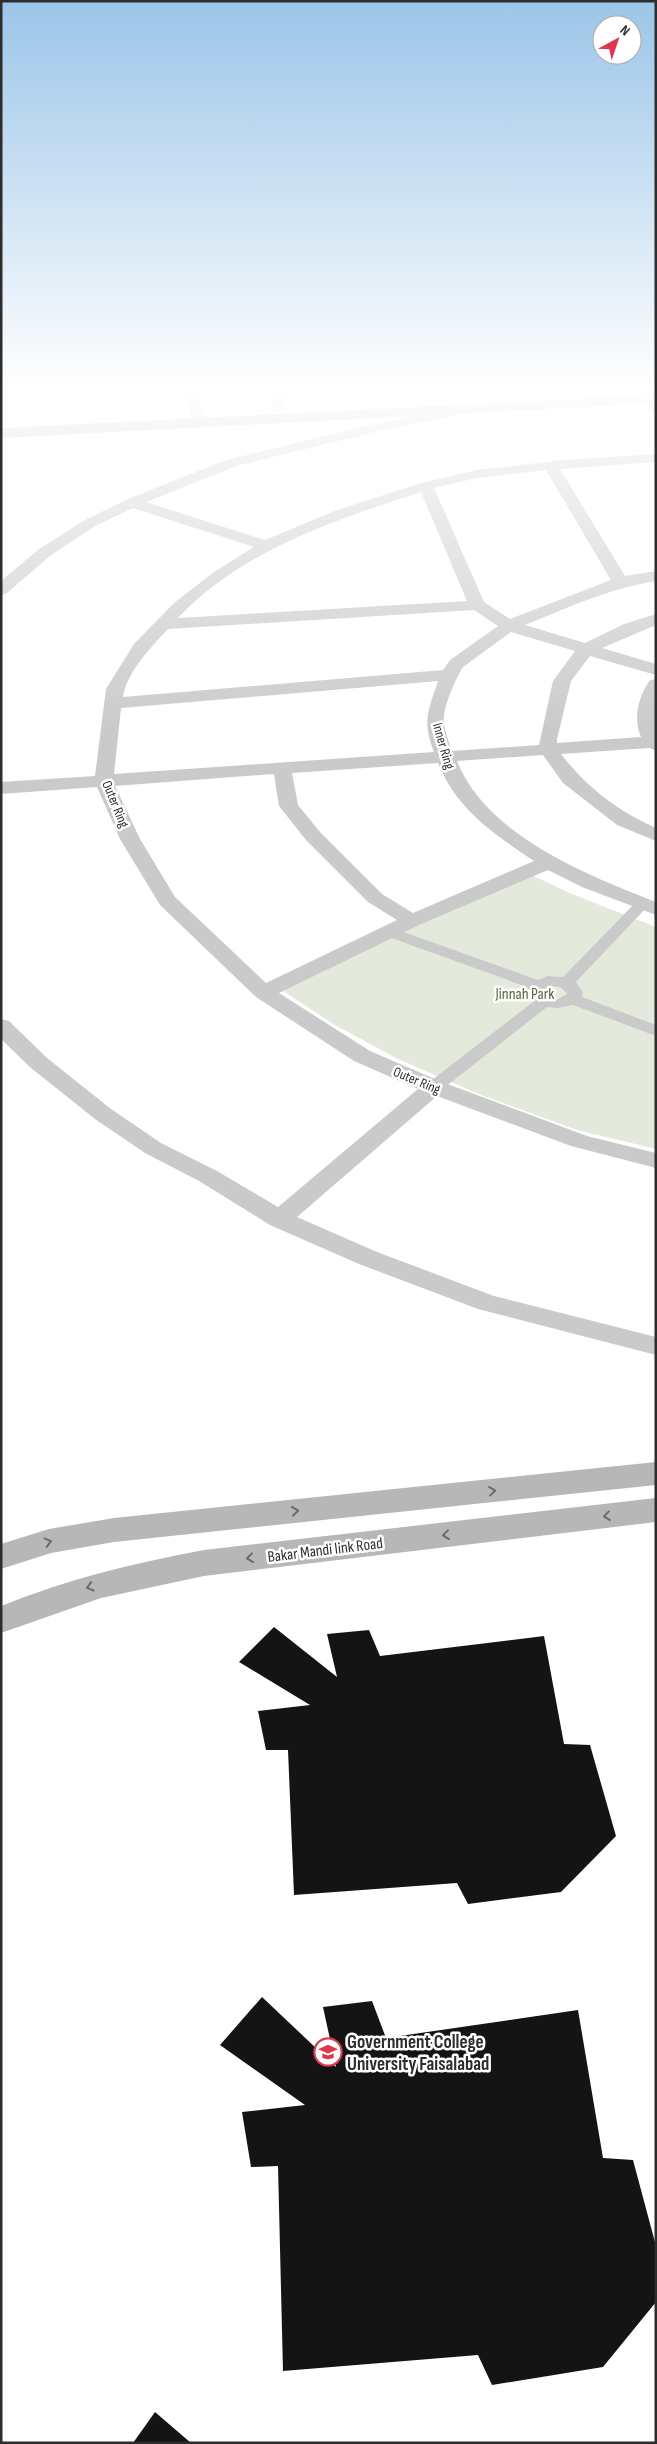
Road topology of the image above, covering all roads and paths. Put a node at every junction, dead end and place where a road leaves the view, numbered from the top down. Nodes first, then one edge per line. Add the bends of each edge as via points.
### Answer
1 (133, 503) joint
2 (373, 503) edge
3 (433, 503) edge
4 (573, 503) edge
5 (267, 546) junction
6 (656, 576) edge
7 (620, 582) junction
8 (1, 590) edge
9 (477, 605) junction
10 (656, 619) edge
11 (164, 624) junction
12 (509, 626) junction
13 (585, 650) junction
14 (656, 670) edge
15 (449, 675) junction
16 (656, 684) edge
17 (112, 703) junction
18 (654, 744) edge
19 (548, 750) junction
20 (446, 757) junction
21 (282, 768) junction
22 (104, 780) junction
23 (1, 788) edge
24 (656, 835) edge
25 (549, 862) junction
26 (651, 902) edge
27 (412, 921) junction
28 (389, 932) junction
29 (566, 983) junction
30 (538, 985) junction
31 (264, 992) junction
32 (572, 999) junction
33 (544, 1001) junction
34 (1, 1026) edge
35 (656, 1031) edge
36 (434, 1087) junction
37 (656, 1161) edge
38 (279, 1219) junction
39 (656, 1346) edge
40 (656, 1474) edge
41 (656, 1510) edge
42 (1, 1558) edge
43 (1, 1620) edge

1 - 5 street
1 - 8 street via 90,523 53,547
2 - 5 street, Outer Ring
3 - 9 street
4 - 7 street
5 - 11 street, Outer Ring via 220,575 180,606
6 - 7 street, Inner Ring
7 - 12 street, Inner Ring
9 - 11 street
9 - 12 street
10 - 13 street
11 - 17 street, Outer Ring via 140,648 115,689
12 - 13 street
12 - 15 street, Inner Ring via 456,664
13 - 14 street
13 - 19 street via 562,681
15 - 17 street
15 - 20 street, Inner Ring via 435,716 438,738
16 - 18 street via 645,708 646,725
17 - 22 street, Outer Ring
18 - 19 street
19 - 20 street
19 - 24 street via 570,779 624,821
20 - 21 street
20 - 25 street, Inner Ring via 455,781 491,823
21 - 22 street
21 - 27 street via 288,806 312,836 375,898
22 - 23 street
22 - 31 street, Outer Ring via 130,839 167,901
25 - 26 street, Inner Ring via 589,883
25 - 27 street
26 - 29 street
27 - 28 street
28 - 30 street
28 - 31 street
29 - 30 street via 553,981
29 - 32 street via 576,992
30 - 33 street via 536,996
31 - 36 street, Outer Ring via 362,1056
32 - 33 street via 556,1004
32 - 35 street
33 - 36 street
34 - 38 street via 102,1114 153,1148 208,1176
36 - 37 street, Outer Ring via 579,1141
36 - 38 street
38 - 39 street via 368,1258 487,1303
42 -> 40 main road via 49,1541 114,1530
41 -> 43 main road, Bakar Mandi link Road via 204,1563 90,1586

